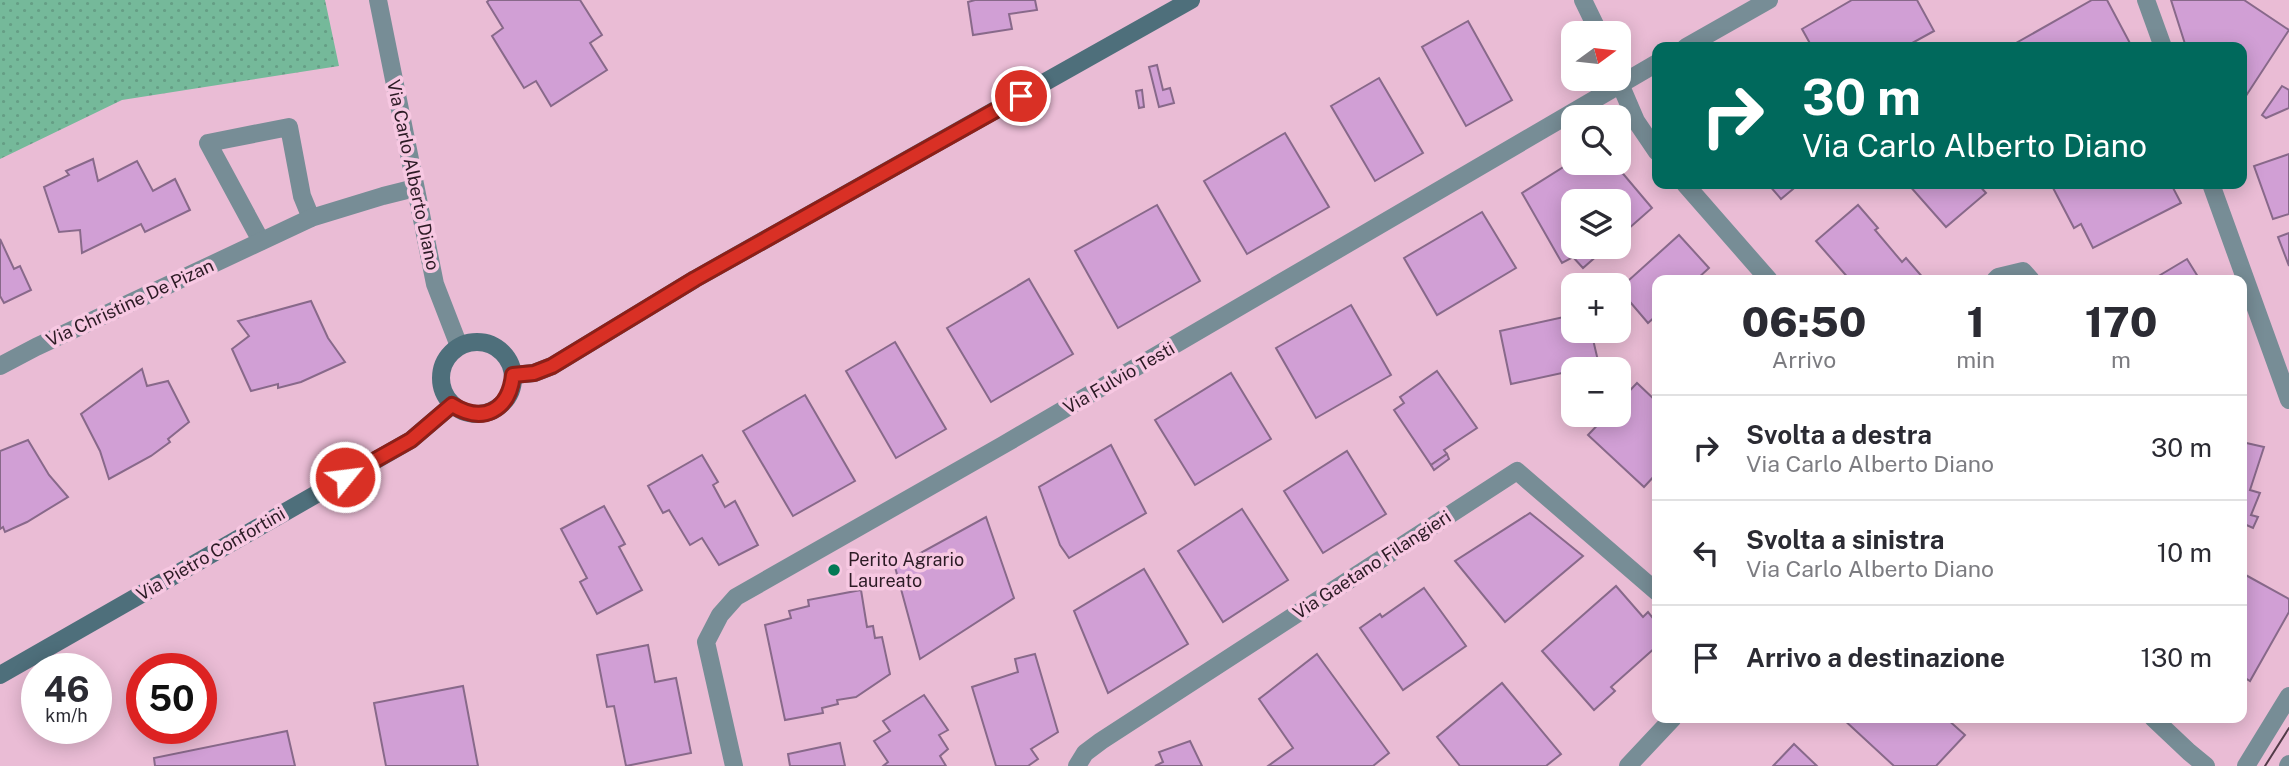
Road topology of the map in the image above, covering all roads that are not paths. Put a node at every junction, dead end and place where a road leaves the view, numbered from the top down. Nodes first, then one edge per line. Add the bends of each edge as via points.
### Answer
1 (378, 0) edge
2 (1191, 0) edge
3 (1583, 0) edge
4 (1769, 0) edge
5 (2146, 0) edge
6 (1593, 21) edge
7 (1695, 42) edge
8 (2161, 42) edge
9 (1652, 65) edge
10 (1631, 75) edge
11 (1602, 91) edge
12 (1623, 91) edge
13 (1652, 146) edge
14 (415, 188) junction
15 (1689, 189) edge
16 (2213, 189) edge
17 (312, 218) junction
18 (261, 241) junction
19 (1765, 275) edge
20 (2006, 275) edge
21 (2027, 275) edge
22 (2244, 275) edge
23 (2247, 284) edge
24 (459, 346) junction
25 (0, 366) edge
26 (513, 375) junction
27 (2289, 400) edge
28 (452, 405) junction
29 (1652, 589) edge
30 (0, 675) edge
31 (2289, 696) edge
32 (1667, 723) edge
33 (2158, 723) edge
34 (2200, 764) edge
35 (734, 766) edge
36 (1077, 766) edge
37 (1628, 766) edge
38 (2245, 766) edge

1 - 14 street, Via Carlo Alberto Diano
2 - 26 main road via 695,279 552,366
3 - 6 street
4 - 7 street
5 - 8 street
9 - 10 street, Via Fulvio Testi
11 - 35 street, Via Fulvio Testi via 736,597 706,642
12 - 13 street
14 - 17 street, Via Christine De Pizan
14 - 24 street, Via Carlo Alberto Diano via 435,284
15 - 19 street
16 - 22 street
17 - 18 street, Via Christine De Pizan
17 - 18 street via 302,196 289,128 208,143
18 - 25 street, Via Christine De Pizan
20 - 21 street via 2023,271
23 - 27 street
24 - 26 main road via 483,342 494,346 504,353
24 - 28 main road via 450,353 441,374 441,385
26 - 28 main road via 507,399 498,408 475,414
28 - 30 main road, Via Pietro Confortini via 411,440
29 - 36 street, Via Gaetano Filangieri via 1517,471 1101,741 1084,753
31 - 38 street
32 - 37 street
33 - 34 street

